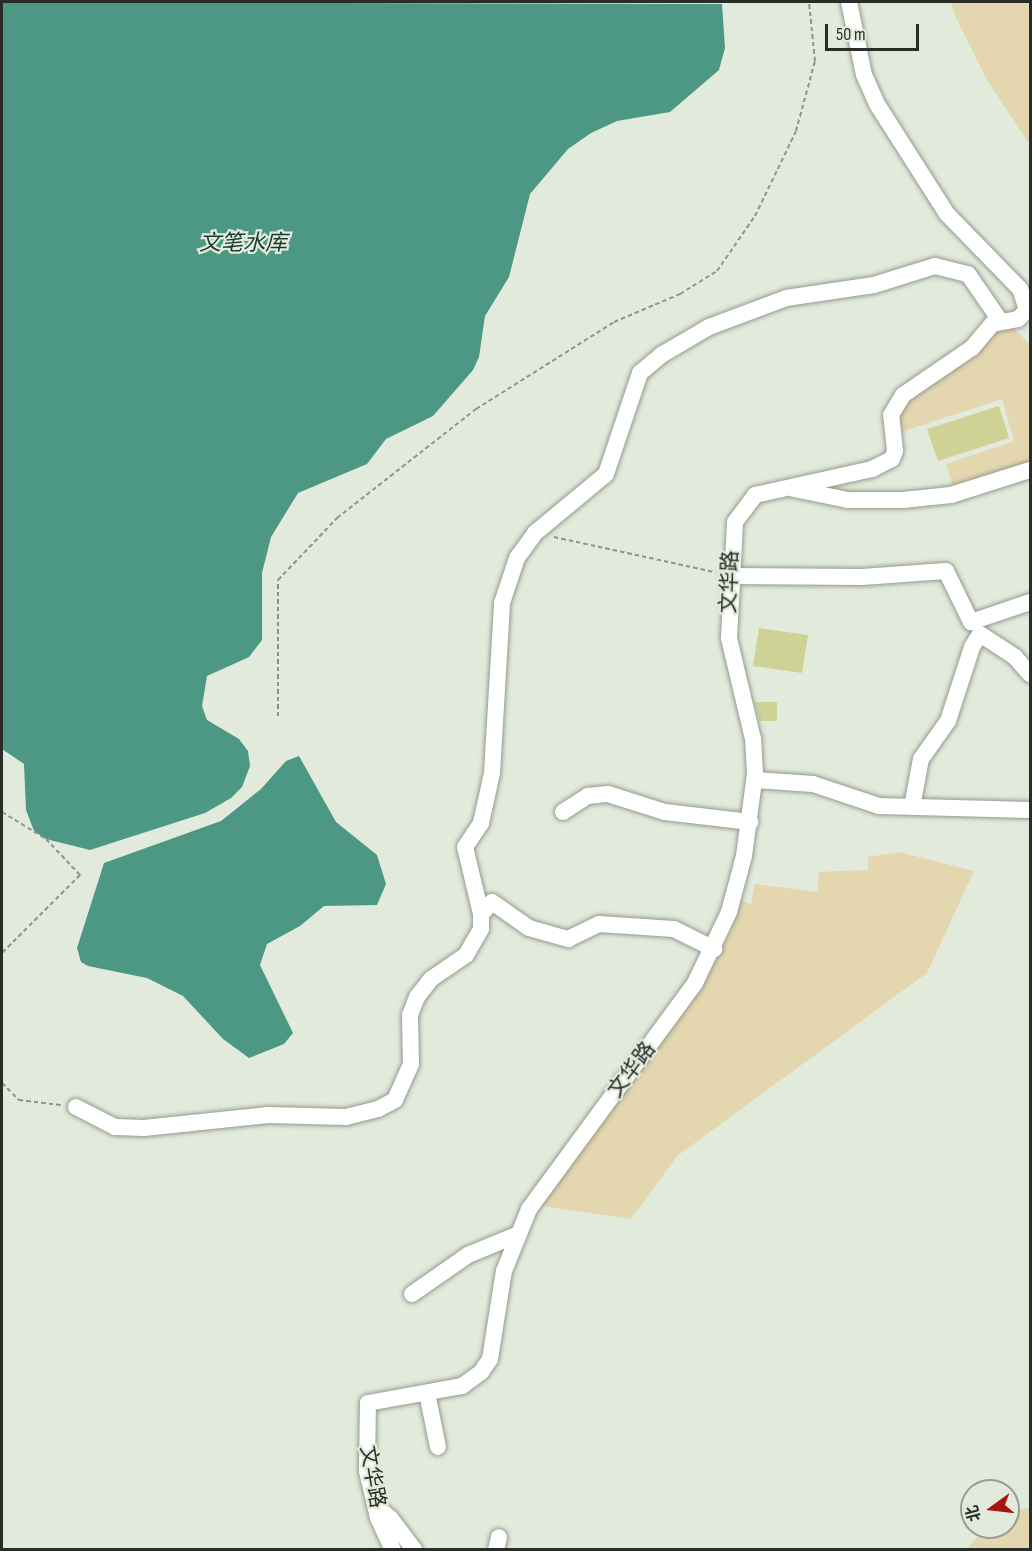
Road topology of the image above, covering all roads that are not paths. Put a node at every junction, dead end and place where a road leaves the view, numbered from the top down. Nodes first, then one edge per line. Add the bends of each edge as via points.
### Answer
1 (849, 2) edge
2 (1001, 322) junction
3 (1030, 470) edge
4 (788, 488) junction
5 (730, 576) junction
6 (1030, 602) edge
7 (1030, 674) edge
8 (755, 780) junction
9 (912, 807) junction
10 (1030, 810) edge
11 (563, 812) dead end
12 (750, 822) junction
13 (481, 914) junction
14 (714, 949) junction
15 (76, 1107) road end
16 (516, 1235) junction
17 (412, 1294) dead end
18 (427, 1393) junction
19 (438, 1447) dead end
20 (374, 1504) junction
21 (393, 1550) edge
22 (414, 1550) edge

1 - 2 street via 864,75 877,104 947,214 1024,297 1026,314
2 - 4 street via 988,327 972,348 916,385 894,406 891,424 896,451 892,459 872,469
2 - 13 street via 976,281 964,271 935,266 874,285 786,298 709,327 663,354 640,373 606,474 521,549 502,603 492,773 481,823 465,847
3 - 4 street via 959,493 903,500 848,500
4 - 5 street, 文华路 via 755,495 740,512 732,532
5 - 6 street via 862,577 946,571 971,622
5 - 8 street, 文华路 via 731,655 753,739
7 - 9 street via 1015,657 980,634 972,647 948,721 921,759
8 - 9 street via 813,784 870,804
8 - 12 street, 文华路
9 - 10 street
11 - 12 street via 588,796 608,794 664,812
12 - 14 street, 文华路 via 737,884
13 - 14 street via 492,902 529,928 568,939 599,924 674,928
13 - 15 street via 481,929 466,955 431,980 417,997 410,1015 409,1074 401,1092 387,1105 337,1118 268,1115 125,1128
14 - 16 street, 文华路 via 661,1031 541,1191
16 - 17 street via 468,1255
16 - 18 street, 文华路 via 498,1293 486,1366 462,1386
18 - 19 street
18 - 20 street, 文华路 via 368,1403 365,1452
20 - 21 street, 文华路
20 - 22 street

